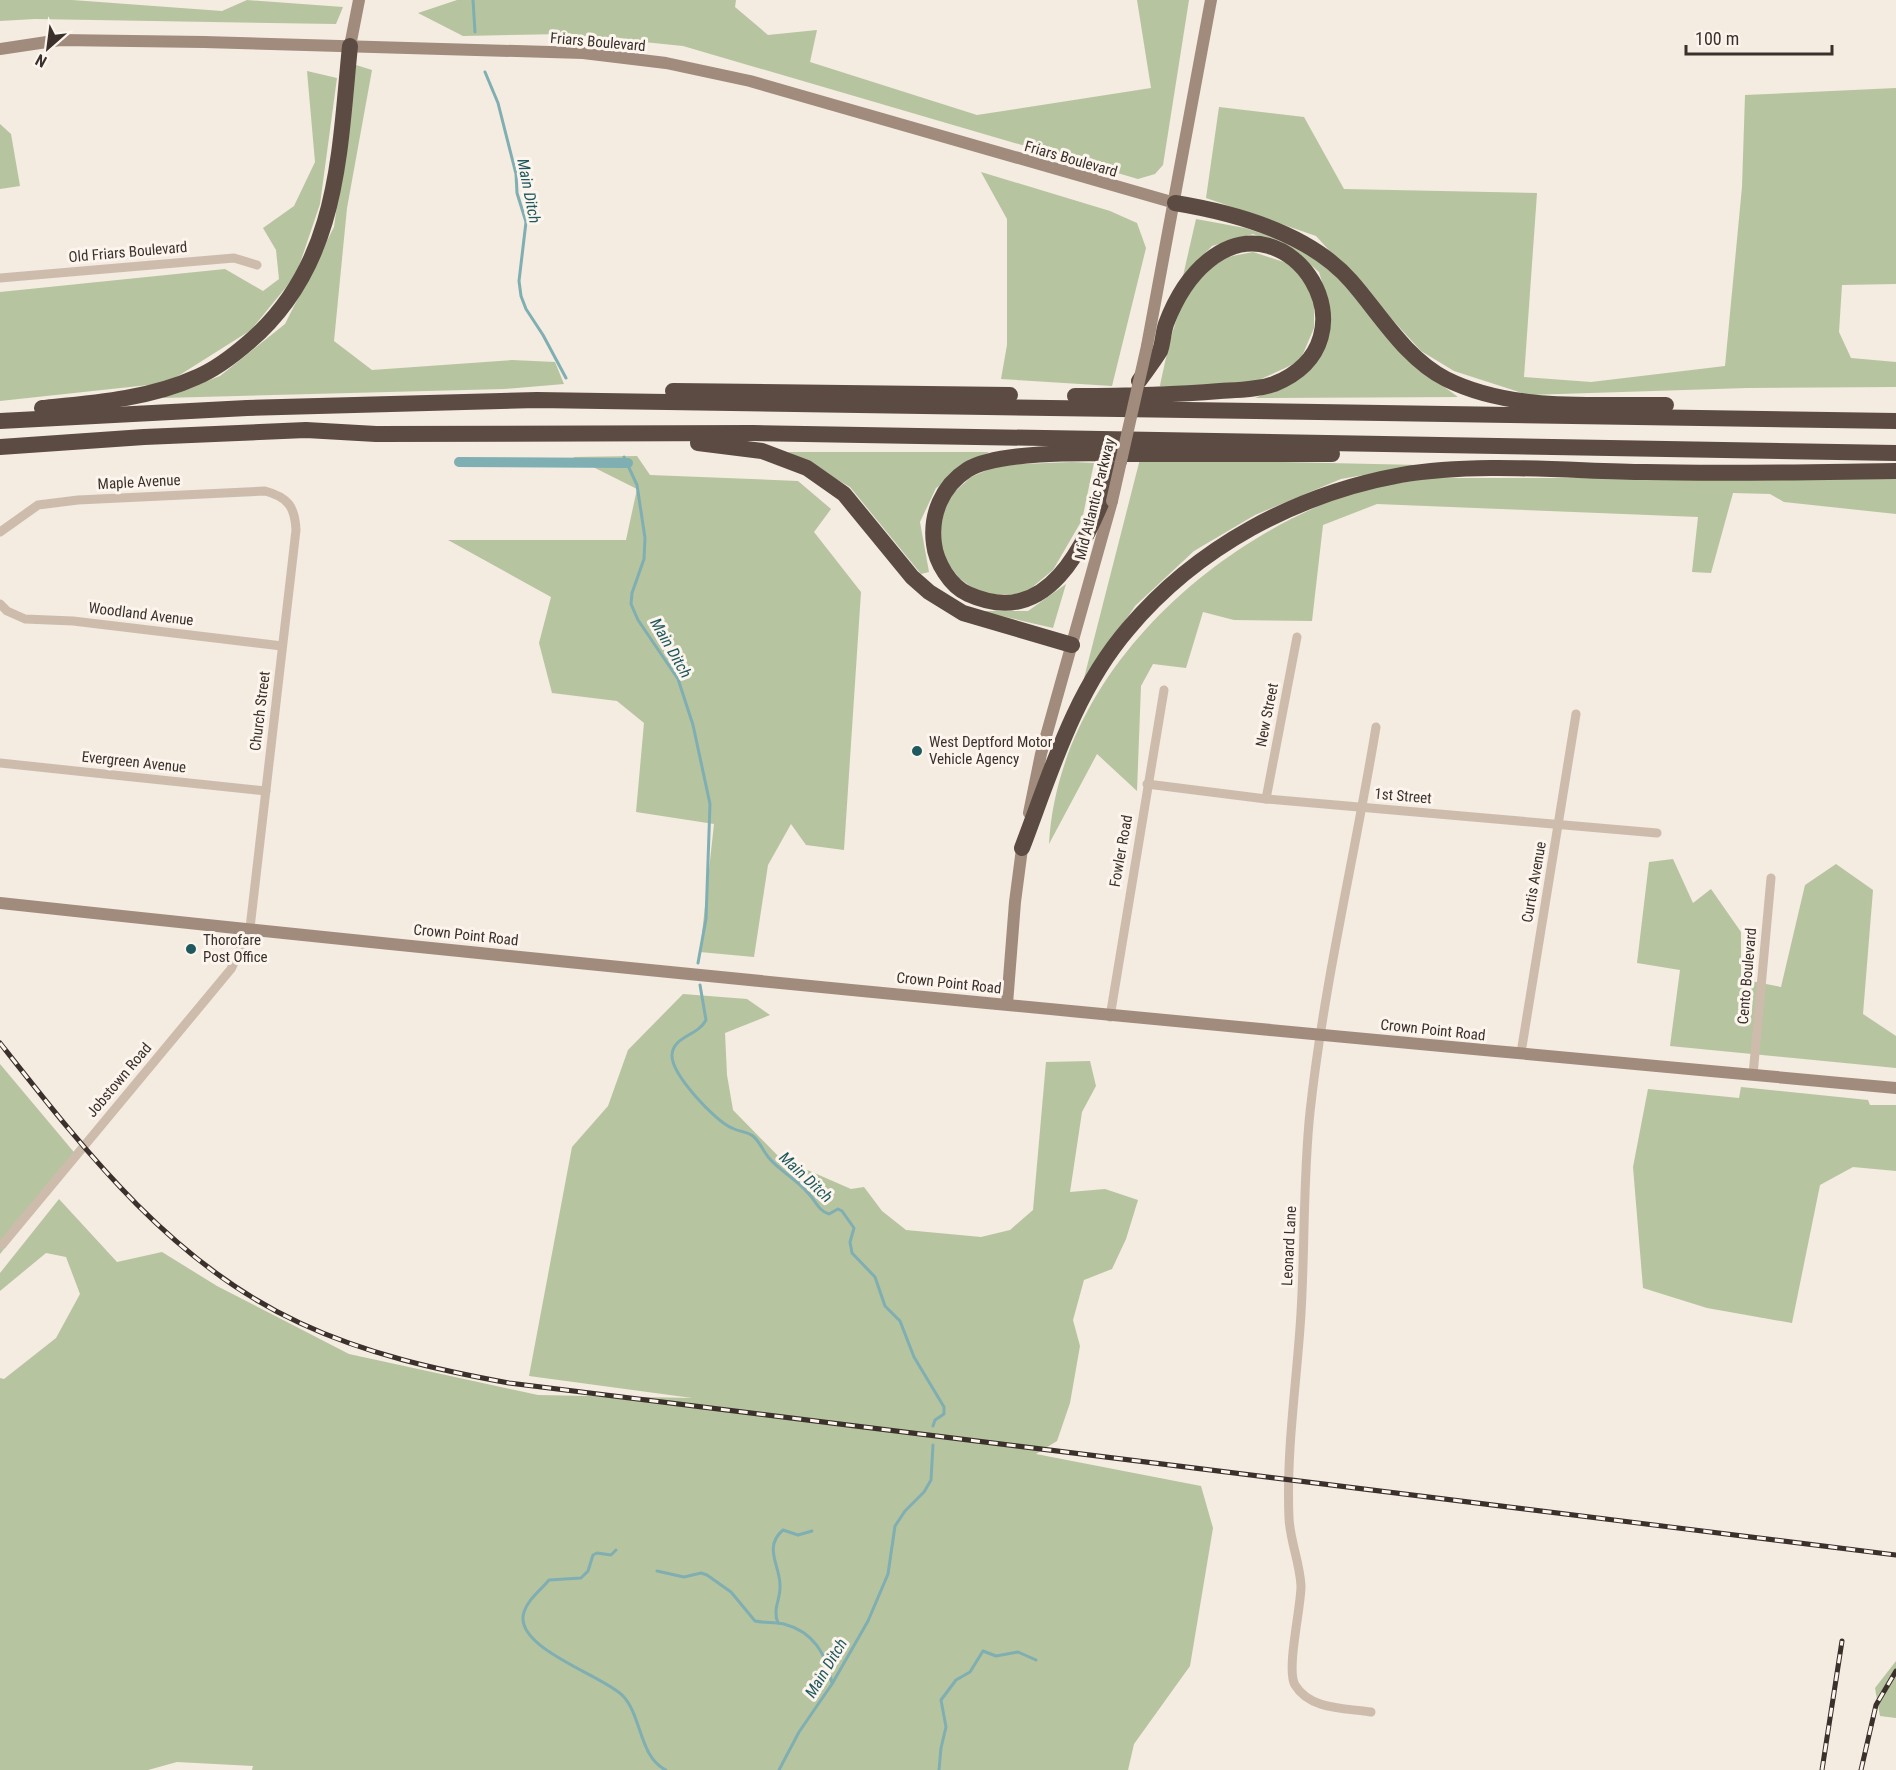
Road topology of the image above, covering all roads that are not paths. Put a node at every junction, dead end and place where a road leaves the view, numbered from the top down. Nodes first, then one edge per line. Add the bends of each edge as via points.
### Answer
1 (359, 0) edge
2 (1211, 0) edge
3 (350, 46) junction
4 (0, 49) edge
5 (1175, 203) junction
6 (257, 265) dead end
7 (0, 278) edge
8 (1154, 348) junction
9 (1139, 381) joint
10 (600, 401) junction
11 (0, 412) edge
12 (0, 421) edge
13 (1873, 421) junction
14 (1896, 421) edge
15 (376, 434) junction
16 (0, 447) edge
17 (1668, 448) junction
18 (1896, 453) edge
19 (1121, 458) joint
20 (1896, 471) edge
21 (287, 500) joint
22 (1107, 500) junction
23 (0, 532) edge
24 (0, 604) edge
25 (1297, 637) dead end
26 (1072, 645) junction
27 (282, 646) junction
28 (1164, 690) dead end
29 (1576, 714) dead end
30 (1376, 727) dead end
31 (0, 764) edge
32 (1147, 784) junction
33 (266, 791) junction
34 (1266, 799) junction
35 (1363, 807) junction
36 (1559, 825) junction
37 (1657, 832) dead end
38 (1022, 848) junction
39 (1771, 878) dead end
40 (0, 903) edge
41 (250, 928) junction
42 (1007, 1004) junction
43 (1110, 1017) junction
44 (1319, 1034) junction
45 (1521, 1053) junction
46 (1753, 1075) junction
47 (1896, 1089) edge
48 (3, 1245) dead end
49 (1371, 1712) dead end

1 - 3 main road
2 - 5 main road
3 - 4 main road, Friars Boulevard via 60,40
3 - 5 main road, Friars Boulevard via 583,53 698,69
3 - 11 highway via 330,209 318,247 299,286 268,326 234,355 198,377 169,387 88,403
5 - 8 main road
5 - 13 highway via 1304,242 1350,280 1417,359 1444,378 1485,394 1535,402 1817,409
6 - 7 street, Old Friars Boulevard via 234,258
8 - 9 highway
8 - 10 highway via 1187,280 1208,260 1232,247 1259,245 1286,253 1308,271 1321,295 1321,332 1308,360 1273,384 1245,389 1162,396 637,390
9 - 19 main road, Mid Atlantic Parkway, bridge
10 - 12 highway via 408,403
10 - 13 highway
13 - 14 highway
15 - 16 highway via 245,432
15 - 17 highway via 753,433
15 - 26 highway via 442,444 693,443 762,451 793,461 844,494 912,577 929,592 963,613
17 - 18 highway
17 - 22 highway via 1640,458 1050,454 1000,459 968,469 945,489 932,532 935,555 946,574 966,593 990,602 1018,602 1043,592 1062,575
19 - 22 highway, bridge
20 - 38 highway via 1471,469 1403,475 1306,501 1260,524 1188,570 1128,629 1070,721
21 - 23 street, Maple Avenue via 265,491 57,502 38,505
21 - 27 street, Church Street via 295,514 296,530
22 - 26 main road, Mid Atlantic Parkway
24 - 27 street, Woodland Avenue via 25,619 73,621
25 - 34 street, New Street
26 - 38 main road, Mid Atlantic Parkway via 1041,754
27 - 33 street, Church Street
28 - 32 street, Fowler Road
29 - 36 street, Curtis Avenue
30 - 35 street, Leonard Lane
31 - 33 street, Evergreen Avenue
32 - 34 street, 1st Street
32 - 43 street, Fowler Road
33 - 41 street, Church Street
34 - 35 street, 1st Street
35 - 36 street, 1st Street
35 - 44 street, Leonard Lane
36 - 37 street, 1st Street
36 - 45 street, Curtis Avenue
38 - 42 main road, Mid Atlantic Parkway
39 - 46 street, Cento Boulevard
40 - 41 main road, Crown Point Road
41 - 42 main road, Crown Point Road
41 - 48 street, Jobstown Road via 231,969
42 - 43 main road, Crown Point Road
43 - 44 main road, Crown Point Road
44 - 45 main road, Crown Point Road
44 - 49 street, Leonard Lane via 1310,1116 1289,1480 1289,1522 1301,1573 1293,1682 1315,1703
45 - 46 main road, Crown Point Road
46 - 47 main road, Crown Point Road

